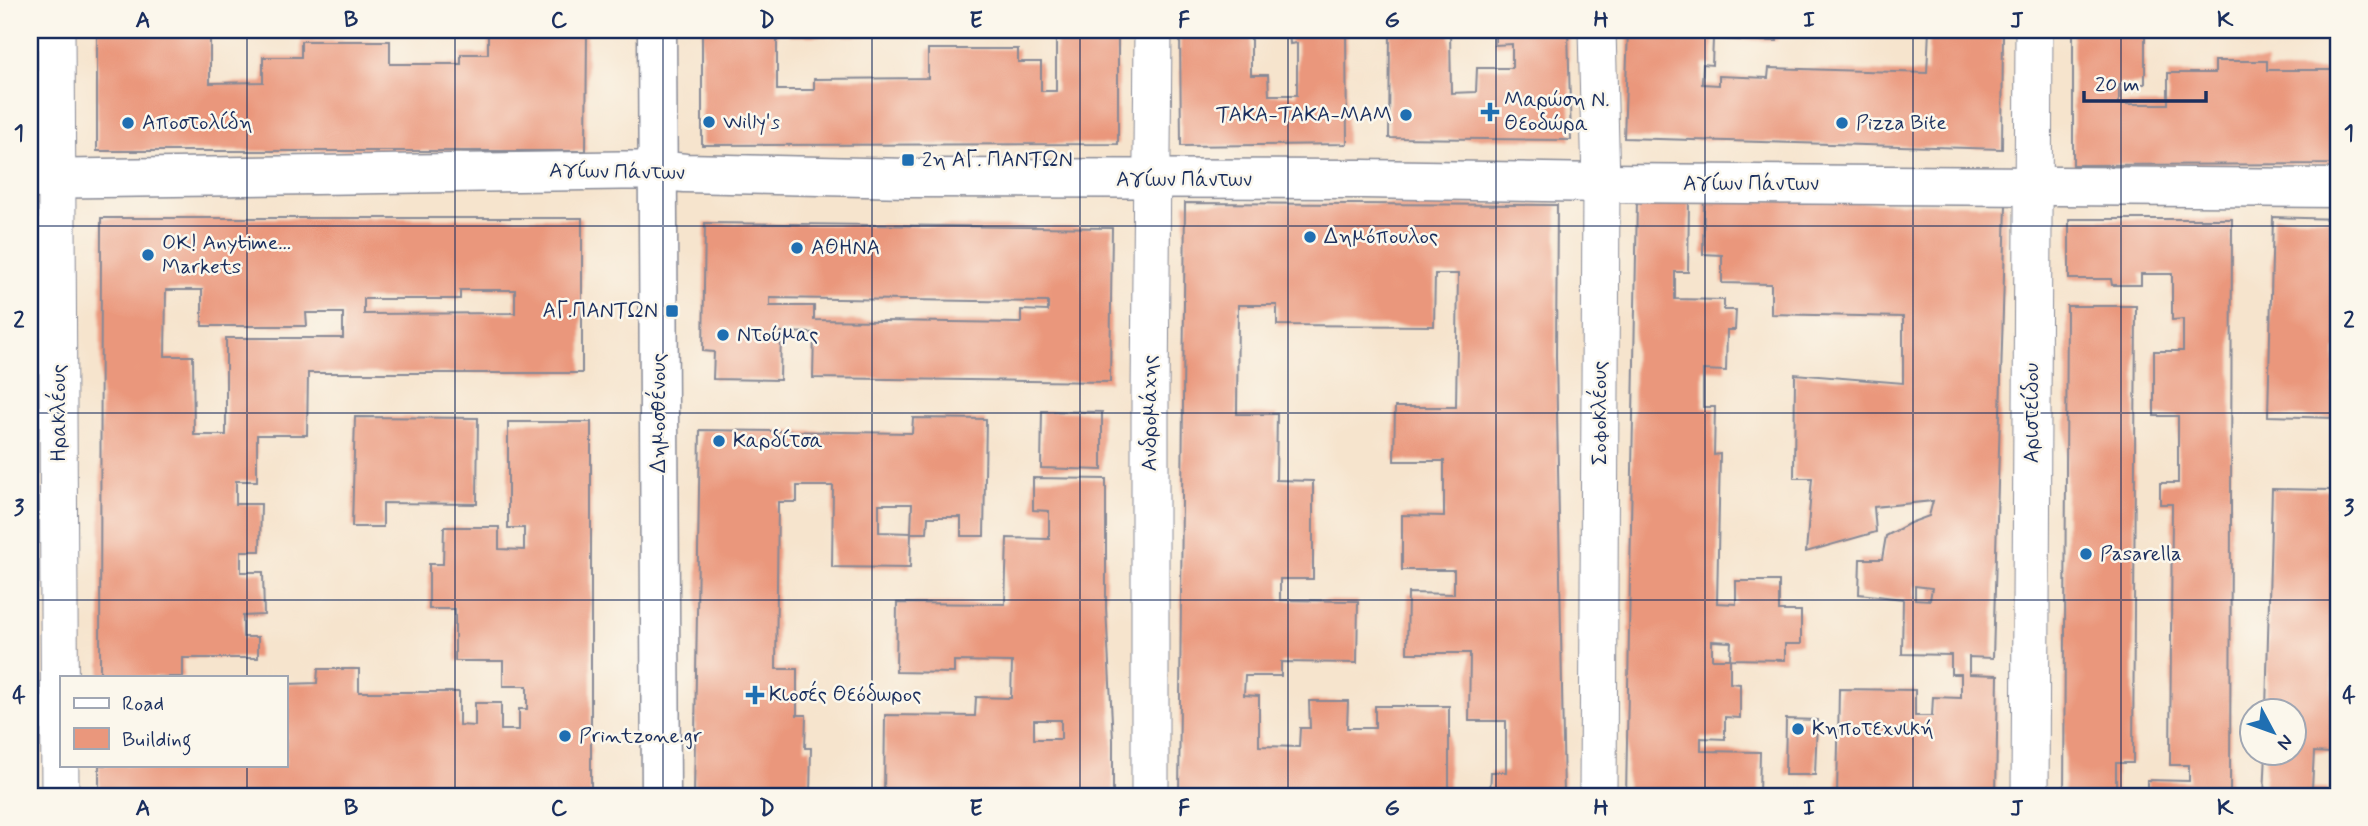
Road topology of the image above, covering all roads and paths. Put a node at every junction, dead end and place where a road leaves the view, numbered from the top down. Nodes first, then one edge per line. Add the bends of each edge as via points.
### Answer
1 (56, 30) edge
2 (657, 30) edge
3 (1153, 30) edge
4 (1597, 30) edge
5 (2034, 30) edge
6 (657, 170) junction
7 (44, 179) edge
8 (1152, 180) junction
9 (1601, 183) junction
10 (2033, 186) junction
11 (2338, 188) edge
12 (60, 796) edge
13 (660, 796) edge
14 (1150, 796) edge
15 (1598, 796) edge
16 (2030, 796) edge

1 - 7 street, Ηρακλέους
2 - 6 street, Δημοσθένους
3 - 8 street, Ανδρομάχης
4 - 9 street, Σοφοκλέους
5 - 10 street, Αριστείδου
6 - 7 street, Αγίων Πάντων
6 - 8 street, Αγίων Πάντων
6 - 13 street, Δημοσθένους
7 - 12 street, Ηρακλέους
8 - 9 street, Αγίων Πάντων
8 - 14 street, Ανδρομάχης
9 - 10 street, Αγίων Πάντων
9 - 15 street, Σοφοκλέους
10 - 11 street, Αγίων Πάντων
10 - 16 street, Αριστείδου

